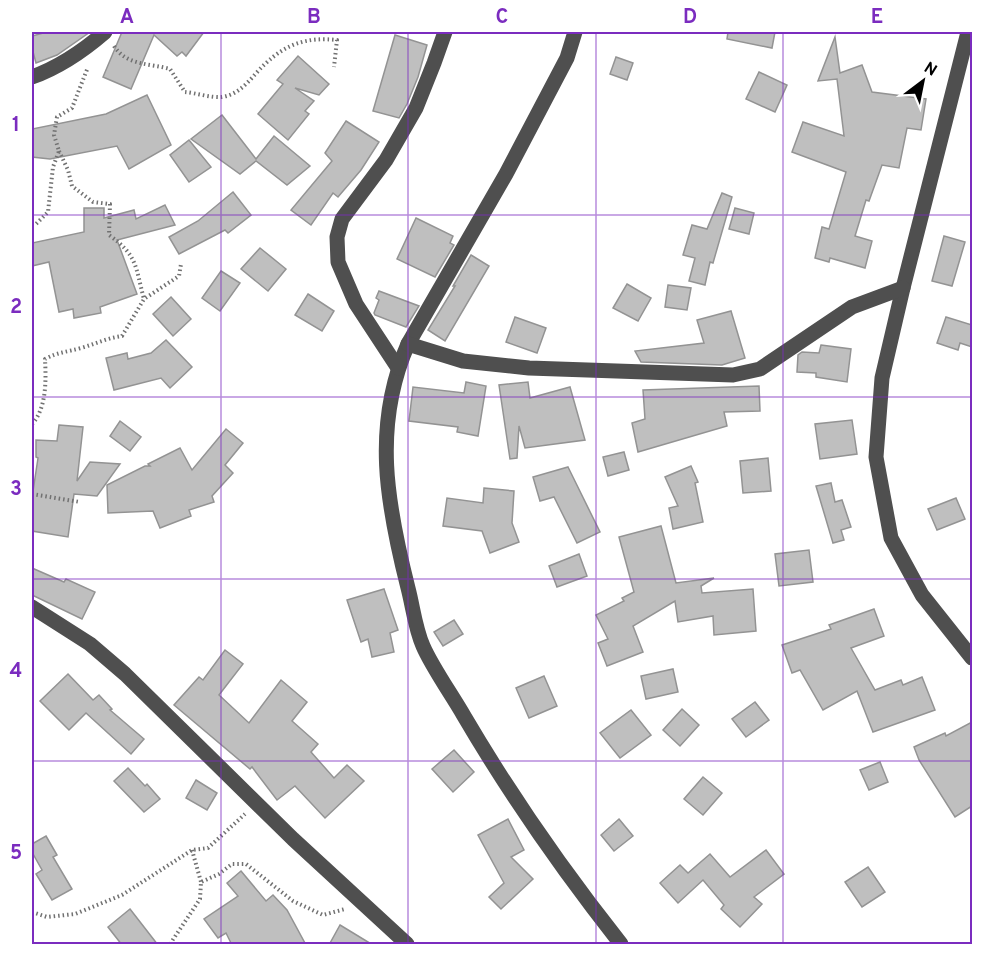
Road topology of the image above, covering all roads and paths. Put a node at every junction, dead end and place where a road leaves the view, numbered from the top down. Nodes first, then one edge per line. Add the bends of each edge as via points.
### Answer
1 (105, 32) edge
2 (445, 32) edge
3 (575, 32) edge
4 (968, 32) edge
5 (92, 59) dead end
6 (333, 67) dead end
7 (32, 77) edge
8 (59, 151) junction
9 (32, 225) edge
10 (181, 264) dead end
11 (903, 288) junction
12 (144, 298) junction
13 (408, 344) junction
14 (398, 368) junction
15 (32, 424) edge
16 (32, 494) edge
17 (80, 502) dead end
18 (32, 607) edge
19 (972, 658) edge
20 (257, 804) junction
21 (192, 850) junction
22 (201, 882) junction
23 (362, 901) junction
24 (32, 912) edge
25 (170, 945) edge
26 (407, 945) edge
27 (621, 945) edge

1 - 6 path via 102,39 119,54 135,63 170,69 185,92 222,97 246,86 288,46 317,38 337,40
1 - 7 street via 70,59
2 - 14 street via 416,108 386,160 342,219 337,237 338,262 356,304
3 - 13 street via 567,58 506,174
4 - 11 street
5 - 8 path via 72,108 57,117 54,135
8 - 9 path via 52,167 48,212
8 - 12 path via 72,186 93,202 110,204 109,235 133,256
10 - 12 path via 179,276
11 - 13 street via 852,307 760,369 733,375 529,368 463,361
11 - 19 street via 882,378 876,457 891,538 922,595
12 - 15 path via 122,336 45,359 42,404
13 - 14 street
14 - 27 street via 387,422 386,482 397,546 423,645 533,825
16 - 17 path
18 - 20 street via 90,644 125,674
20 - 21 path via 208,848
20 - 23 street
21 - 22 path
21 - 24 path via 122,895 75,914 47,917
22 - 23 path via 232,864 246,864 293,901 323,915
22 - 25 path via 200,899
23 - 26 street

